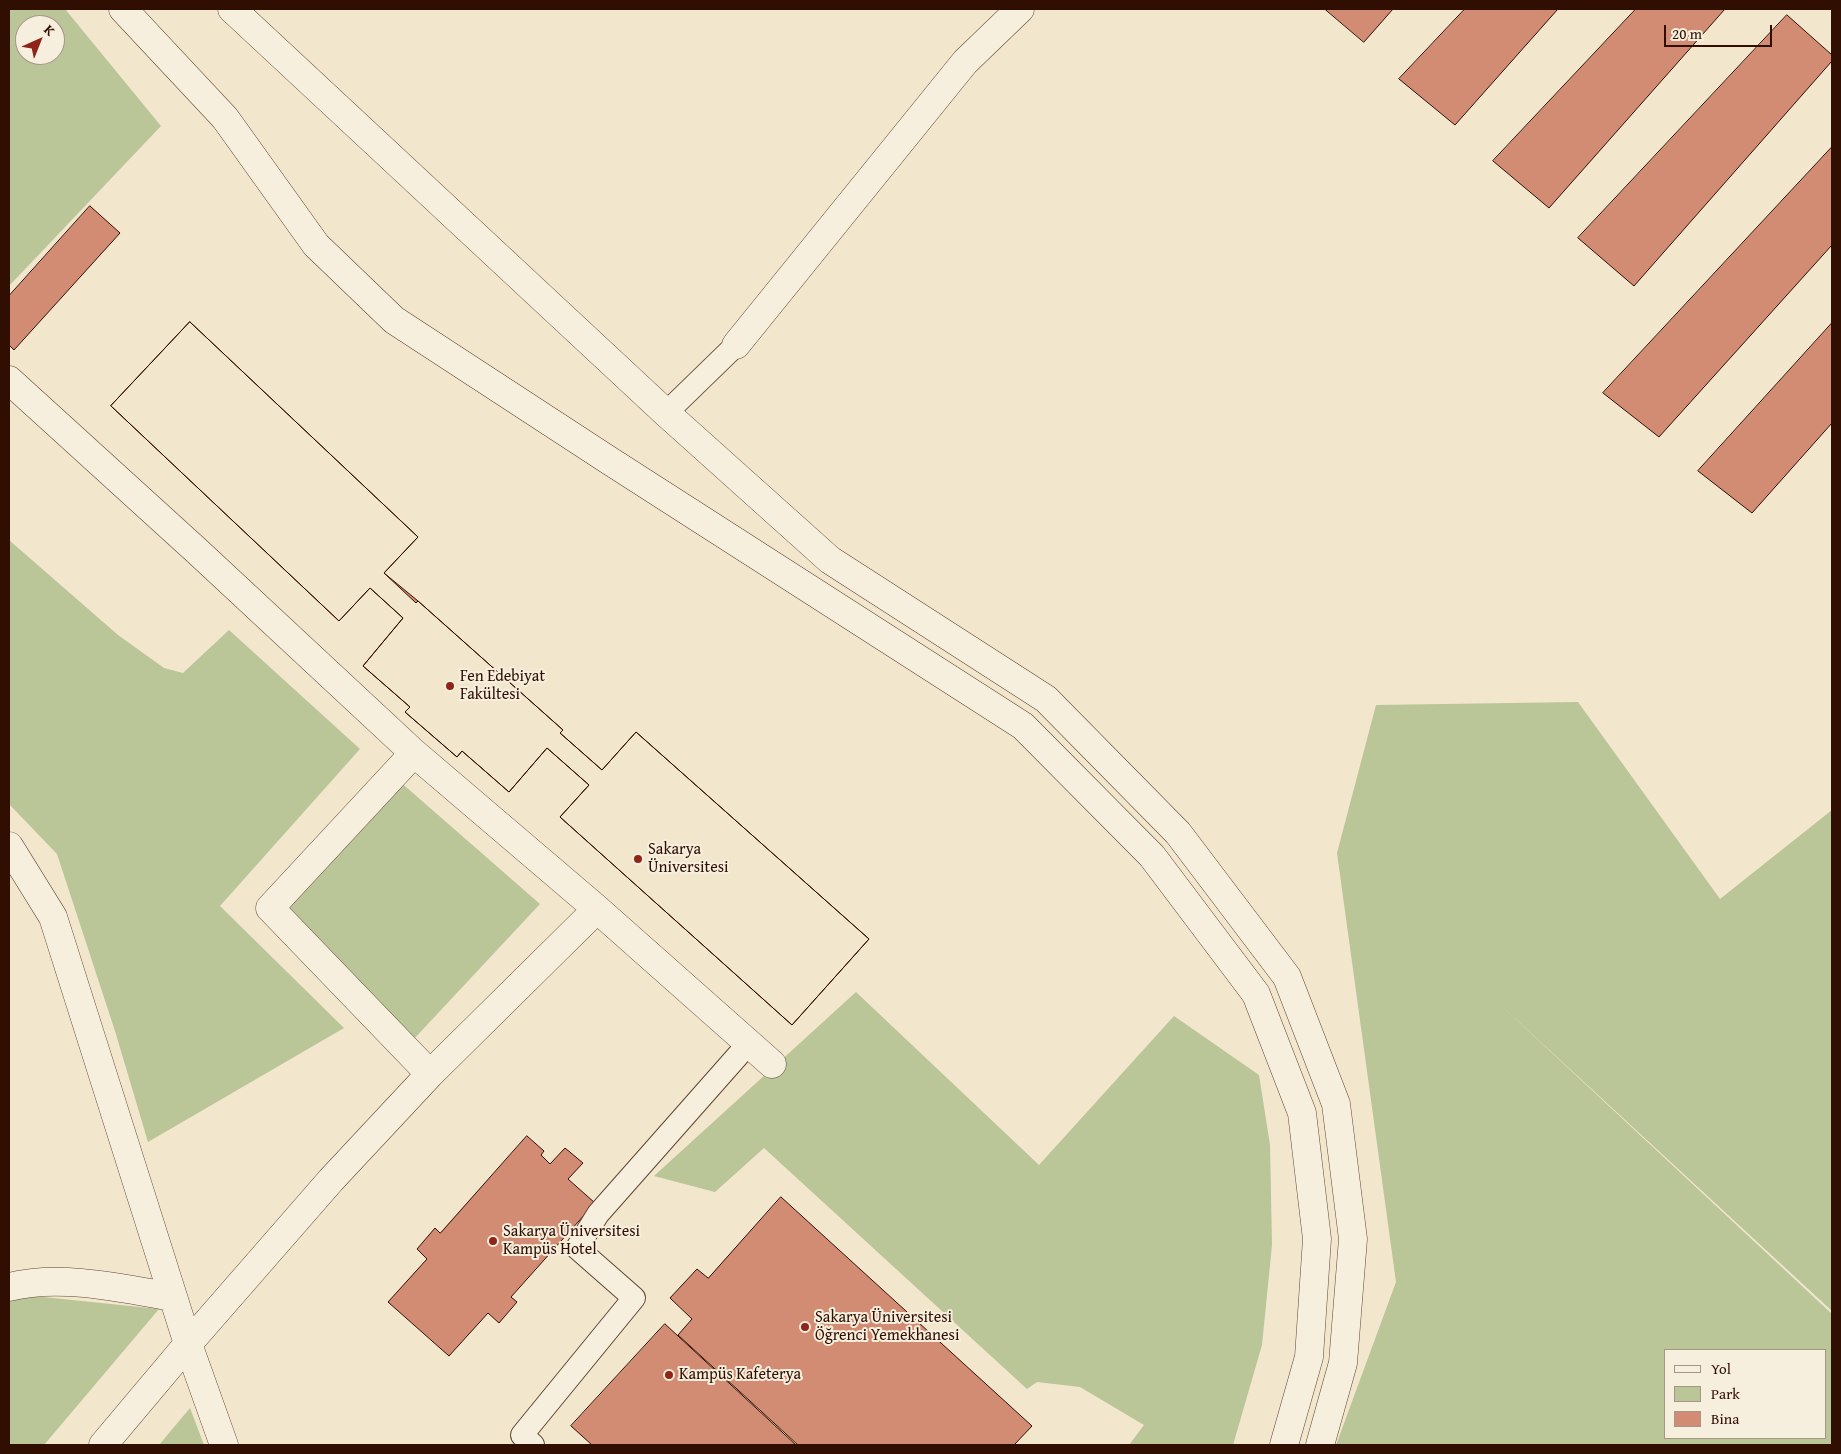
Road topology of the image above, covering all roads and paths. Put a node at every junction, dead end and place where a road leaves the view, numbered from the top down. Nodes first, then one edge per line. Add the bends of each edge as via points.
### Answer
1 (124, 9) edge
2 (232, 9) edge
3 (1020, 9) edge
4 (736, 345) joint
5 (9, 380) edge
6 (666, 413) junction
7 (414, 753) junction
8 (9, 846) edge
9 (597, 909) junction
10 (749, 1043) junction
11 (772, 1064) dead end
12 (430, 1074) junction
13 (9, 1287) edge
14 (172, 1297) junction
15 (188, 1344) junction
16 (103, 1445) edge
17 (224, 1445) edge
18 (533, 1445) edge
19 (1284, 1445) edge
20 (1320, 1445) edge

1 - 19 street via 224,118 316,245 394,320 1023,726 1152,856 1256,994 1302,1113 1318,1239 1309,1357
2 - 6 street
3 - 4 street via 965,62
4 - 6 street
5 - 7 street
6 - 20 street via 830,560 1046,699 1178,833 1287,977 1336,1104 1353,1239 1343,1363
7 - 9 street
7 - 12 street via 270,908
8 - 14 street via 53,917
9 - 10 street
9 - 12 street
10 - 11 street
10 - 18 street via 598,1214 577,1248 634,1298 522,1435
12 - 15 street
13 - 14 street via 29,1282 100,1284
14 - 15 street
15 - 16 street
15 - 17 street

